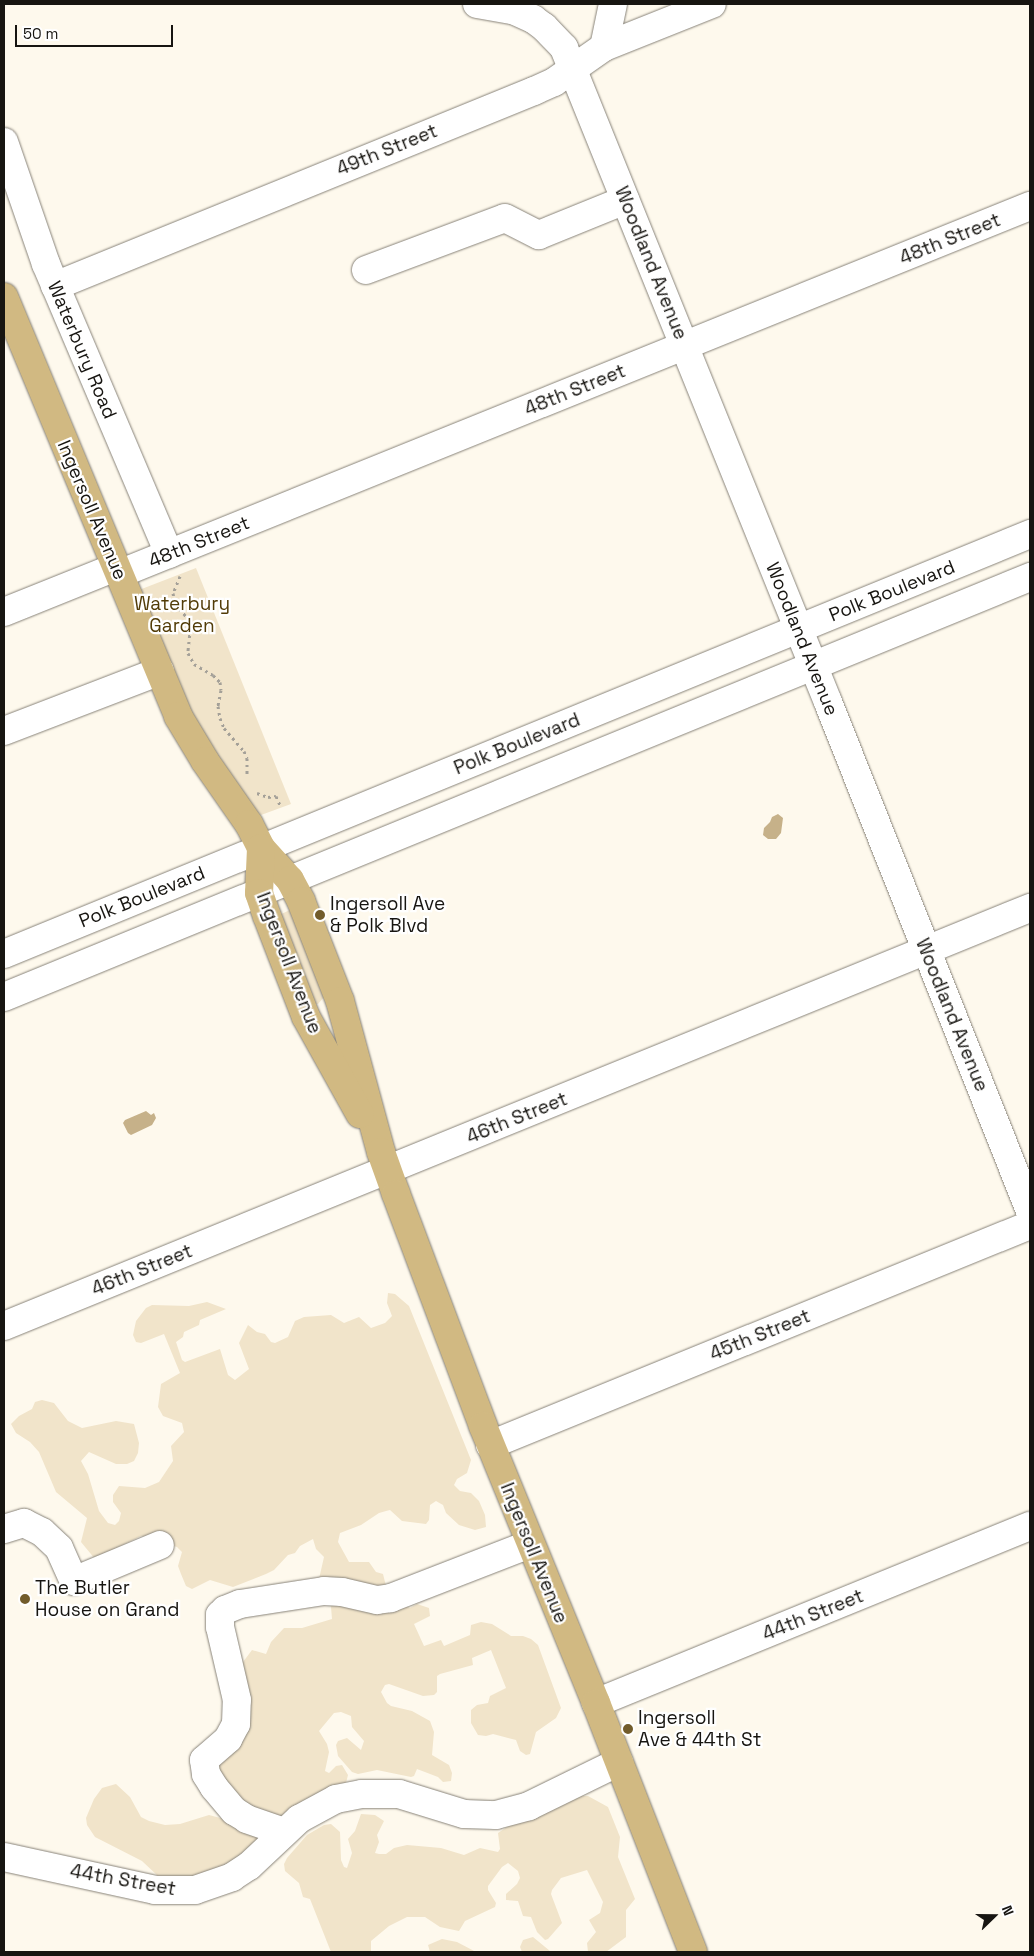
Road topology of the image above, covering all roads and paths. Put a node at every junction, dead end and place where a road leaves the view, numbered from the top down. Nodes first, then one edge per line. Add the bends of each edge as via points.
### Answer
1 (477, 4) edge
2 (613, 4) edge
3 (712, 4) edge
4 (604, 47) junction
5 (572, 68) junction
6 (4, 142) edge
7 (625, 200) junction
8 (1030, 206) edge
9 (366, 270) dead end
10 (56, 286) junction
11 (4, 297) edge
12 (684, 346) junction
13 (1030, 534) edge
14 (174, 563) junction
15 (118, 570) junction
16 (1030, 578) edge
17 (4, 612) edge
18 (798, 629) junction
19 (813, 666) junction
20 (160, 671) junction
21 (4, 731) edge
22 (536, 736) junction
23 (552, 773) junction
24 (249, 784) dead end
25 (253, 790) dead end
26 (280, 808) dead end
27 (261, 848) junction
28 (290, 880) junction
29 (259, 892) junction
30 (1030, 908) edge
31 (927, 950) junction
32 (4, 954) edge
33 (4, 997) edge
34 (384, 1161) junction
35 (1030, 1211) edge
36 (1030, 1225) edge
37 (4, 1326) edge
38 (490, 1445) junction
39 (1030, 1526) edge
40 (4, 1529) edge
41 (996, 1540) junction
42 (1030, 1543) edge
43 (530, 1544) junction
44 (160, 1545) dead end
45 (596, 1703) junction
46 (619, 1762) junction
47 (284, 1832) junction
48 (4, 1857) edge
49 (693, 1952) edge

1 - 5 street, Woodland Avenue via 515,11 533,19 564,48
2 - 4 street
3 - 4 street, 49th Street
4 - 5 street, 49th Street
5 - 7 street, Woodland Avenue
5 - 10 street, 49th Street via 554,82 534,91
6 - 10 street, Waterbury Road
7 - 9 street via 539,235 505,218
7 - 12 street, Woodland Avenue
8 - 12 street, 48th Street
10 - 14 street, Waterbury Road
11 - 15 main road, Ingersoll Avenue
12 - 14 street, 48th Street
12 - 18 street, Woodland Avenue
13 - 18 street, Polk Boulevard
14 - 15 street, 48th Street
14 - 24 path via 180,577 173,593 174,599 191,622 188,652 194,664 220,682 220,718 224,728 244,751
15 - 17 street, 48th Street
15 - 20 main road, Ingersoll Avenue
16 - 19 street, Polk Boulevard
18 - 19 street, Woodland Avenue
18 - 22 street, Polk Boulevard
19 - 23 street, Polk Boulevard
19 - 31 street, Woodland Avenue
20 - 21 street
20 - 27 main road, Ingersoll Avenue via 187,732 249,824
22 - 23 street
22 - 27 street, Polk Boulevard
23 - 28 street, Polk Boulevard
25 - 26 path via 262,796 276,796
27 - 28 main road, Ingersoll Avenue
27 - 29 main road, Ingersoll Avenue
27 - 32 street, Polk Boulevard
28 - 29 street, Polk Boulevard
28 - 34 main road, Ingersoll Avenue via 340,1001
29 - 33 street, Polk Boulevard
29 - 34 main road, Ingersoll Avenue via 306,1017
30 - 31 street, 46th Street
31 - 34 street, 46th Street
31 - 35 street, Woodland Avenue
34 - 37 street, 46th Street
34 - 38 main road, Ingersoll Avenue
36 - 38 street, 45th Street
38 - 43 main road, Ingersoll Avenue
39 - 41 street, 44th Street
40 - 44 street via 24,1523 42,1532 59,1548 74,1581
41 - 42 street
41 - 45 street, 44th Street
43 - 45 main road, Ingersoll Avenue
43 - 47 street via 391,1598 377,1600 324,1591 240,1604 220,1615 237,1700 236,1724 228,1739 204,1760 206,1774 234,1811
45 - 46 main road, Ingersoll Avenue
46 - 47 street, 44th Street via 509,1812 483,1816 464,1814 399,1794 362,1794 325,1804
46 - 49 main road, Ingersoll Avenue
47 - 48 street, 44th Street via 263,1855 232,1877 181,1891 155,1890

